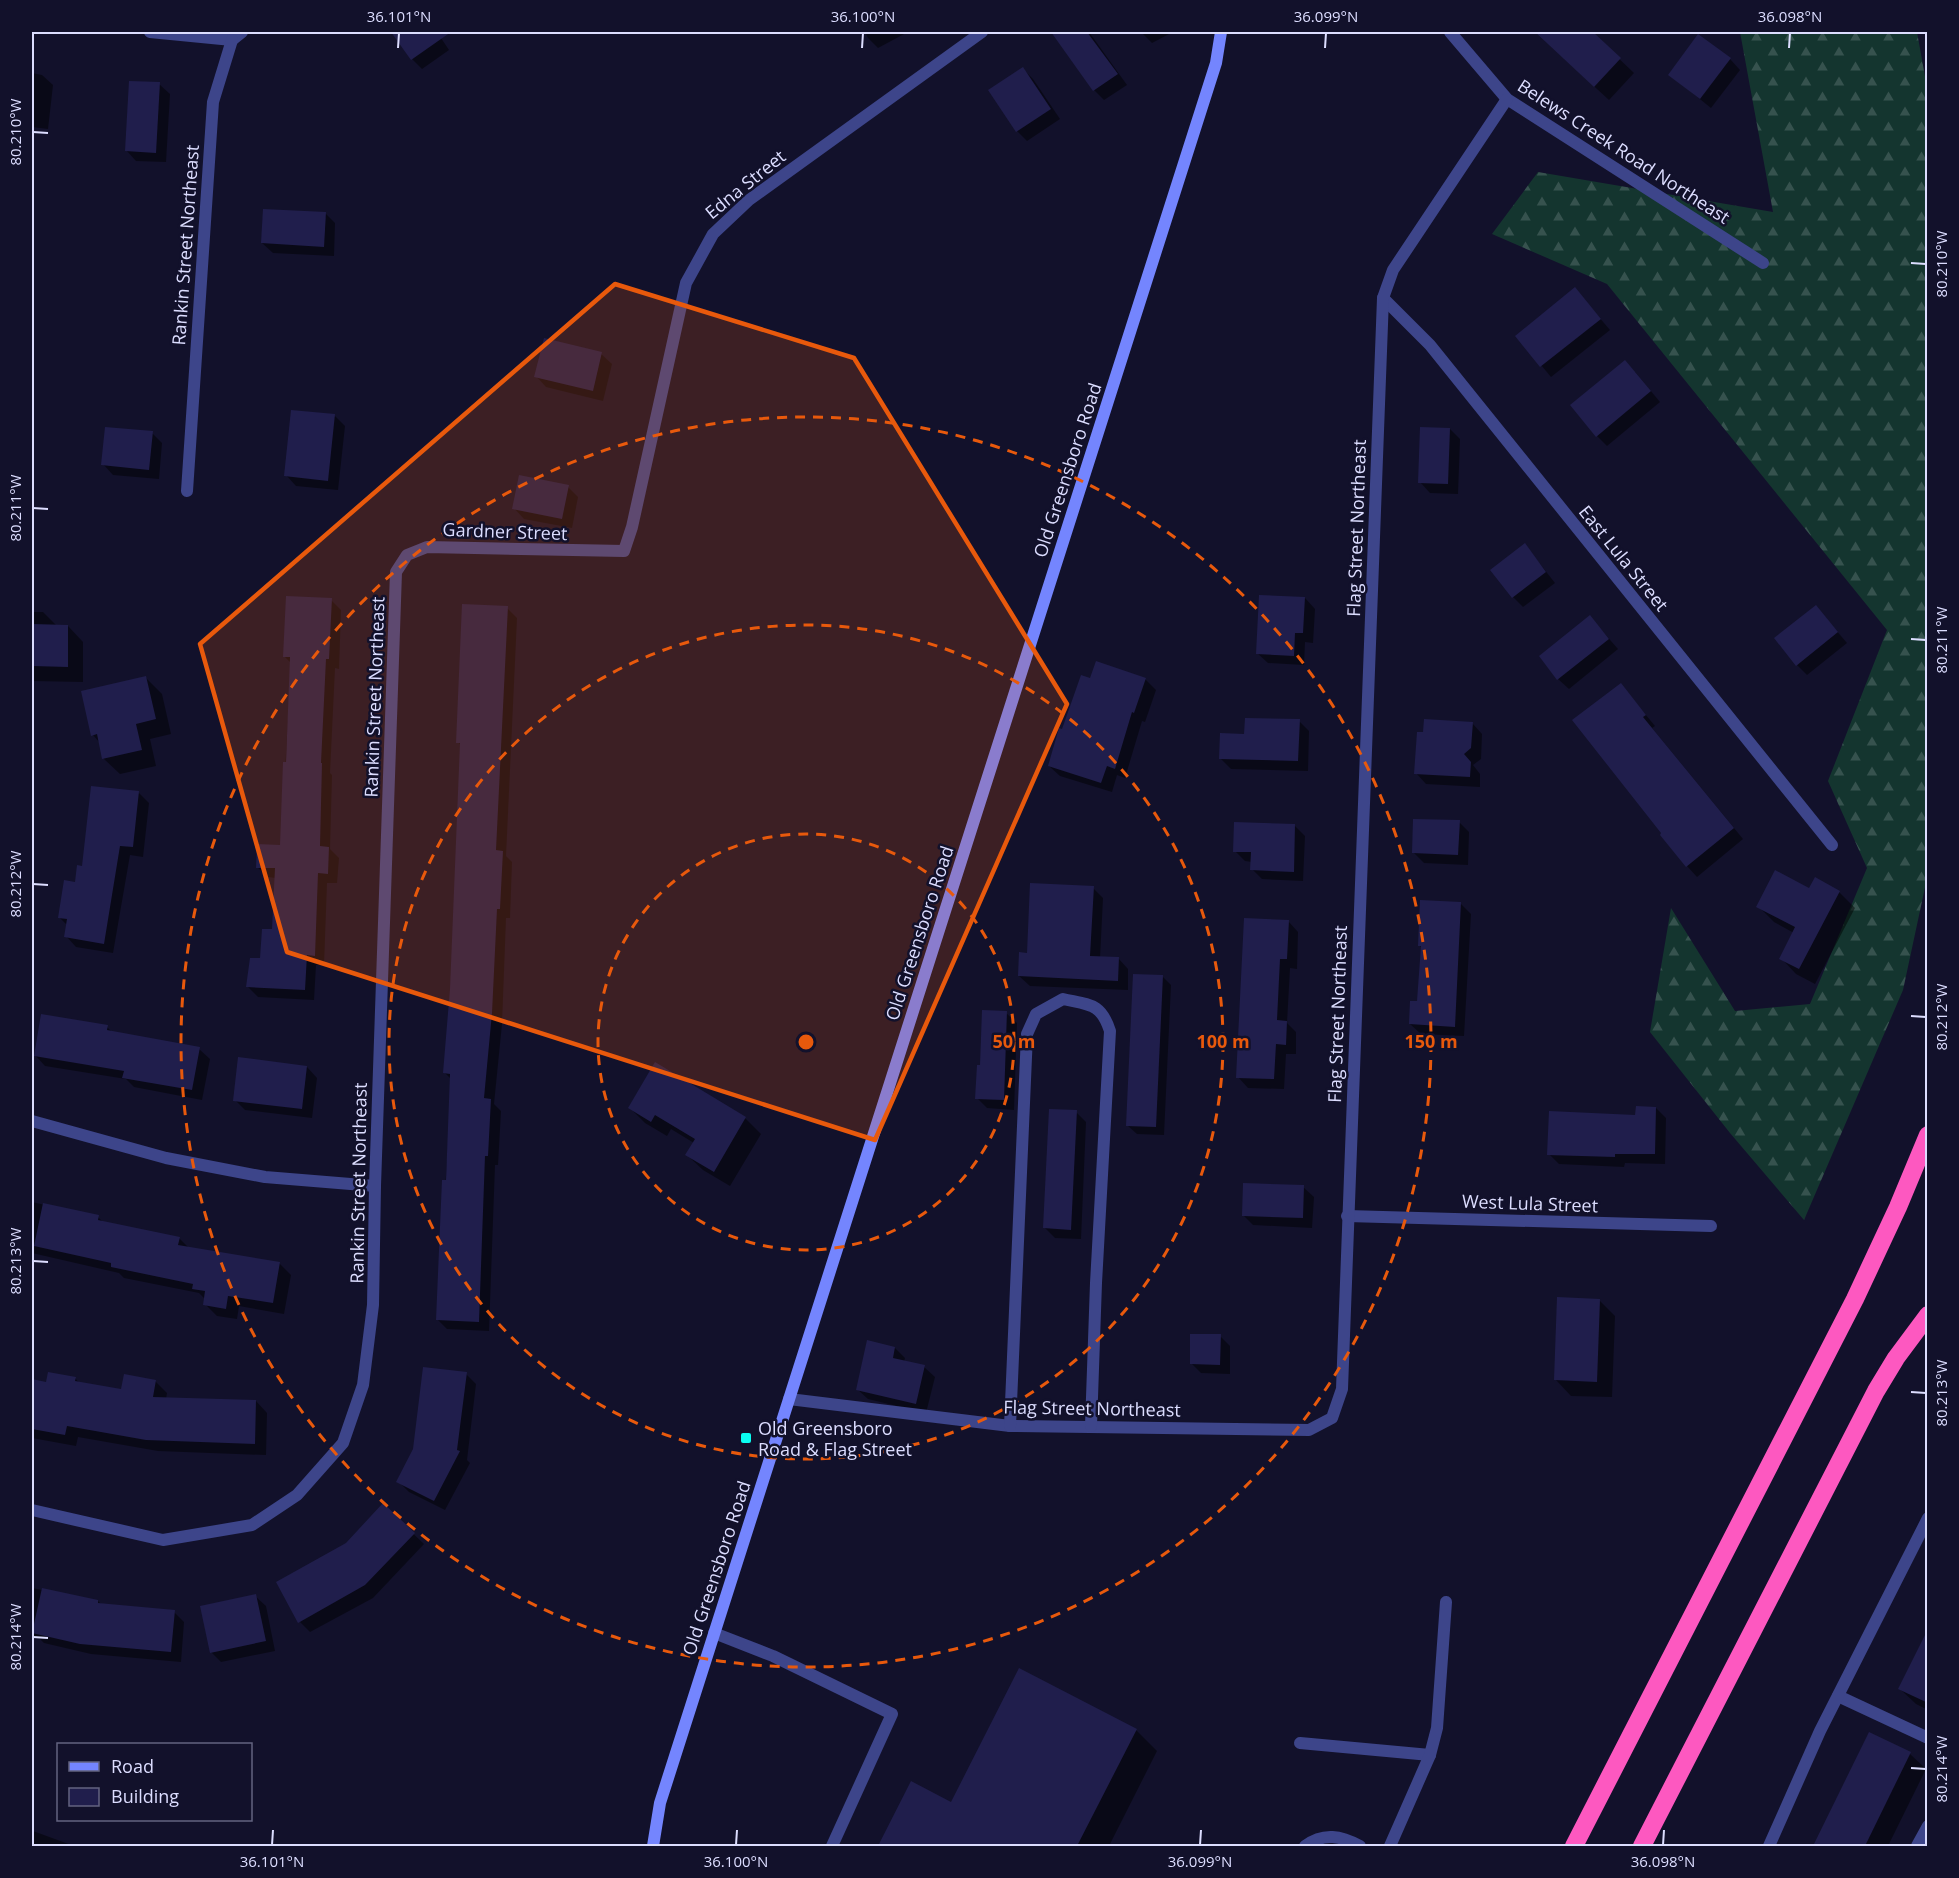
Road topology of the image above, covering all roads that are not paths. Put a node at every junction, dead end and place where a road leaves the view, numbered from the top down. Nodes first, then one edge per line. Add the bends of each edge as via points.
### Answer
1 (150, 32) edge
2 (981, 32) edge
3 (1221, 32) edge
4 (1450, 32) edge
5 (237, 36) edge
6 (1508, 99) junction
7 (1763, 263) dead end
8 (1383, 298) junction
9 (187, 491) dead end
10 (624, 551) joint
11 (396, 572) joint
12 (1832, 845) dead end
13 (32, 1121) edge
14 (1928, 1135) edge
15 (375, 1186) junction
16 (1347, 1216) junction
17 (1711, 1226) dead end
18 (1928, 1315) edge
19 (789, 1399) junction
20 (1010, 1426) junction
21 (1091, 1426) junction
22 (32, 1510) edge
23 (1928, 1518) edge
24 (1446, 1602) dead end
25 (714, 1633) junction
26 (1838, 1696) junction
27 (1928, 1738) edge
28 (1300, 1743) dead end
29 (1430, 1755) junction
30 (1928, 1826) edge
31 (653, 1846) edge
32 (832, 1846) edge
33 (1305, 1846) edge
34 (1360, 1846) edge
35 (1390, 1846) edge
36 (1574, 1846) edge
37 (1642, 1846) edge
38 (1769, 1846) edge
39 (1917, 1846) edge

1 - 5 street
2 - 10 street, Edna Street via 749,200 713,234 686,283
3 - 19 street, Old Greensboro Road via 1212,75
4 - 6 street, Belews Creek Road Northeast
5 - 9 street, Rankin Street Northeast via 213,102
6 - 7 street, Belews Creek Road Northeast
6 - 8 street, Flag Street Northeast via 1393,270
8 - 12 street, East Lula Street via 1430,345
8 - 16 street, Flag Street Northeast
10 - 11 street, Gardner Street via 427,547 407,555
11 - 15 street, Rankin Street Northeast
13 - 15 street via 188,1163 265,1177
14 - 36 highway via 1855,1299
15 - 22 street, Rankin Street Northeast via 373,1305 363,1385 343,1443 297,1495 252,1525 163,1540
16 - 17 street, West Lula Street
16 - 21 street, Flag Street Northeast via 1342,1389 1332,1418 1309,1430
18 - 37 highway via 1876,1390
19 - 20 street, Flag Street Northeast
19 - 25 street, Old Greensboro Road
20 - 21 street, Flag Street Northeast
20 - 21 street via 1027,1034 1036,1014 1064,999 1091,1005 1105,1016 1110,1032
23 - 26 street
24 - 29 street via 1437,1728
25 - 31 street, Old Greensboro Road via 660,1803
25 - 32 street via 773,1656 892,1714
26 - 27 street
26 - 38 street
28 - 29 street
29 - 35 street
30 - 39 street
33 - 34 street via 1331,1836

